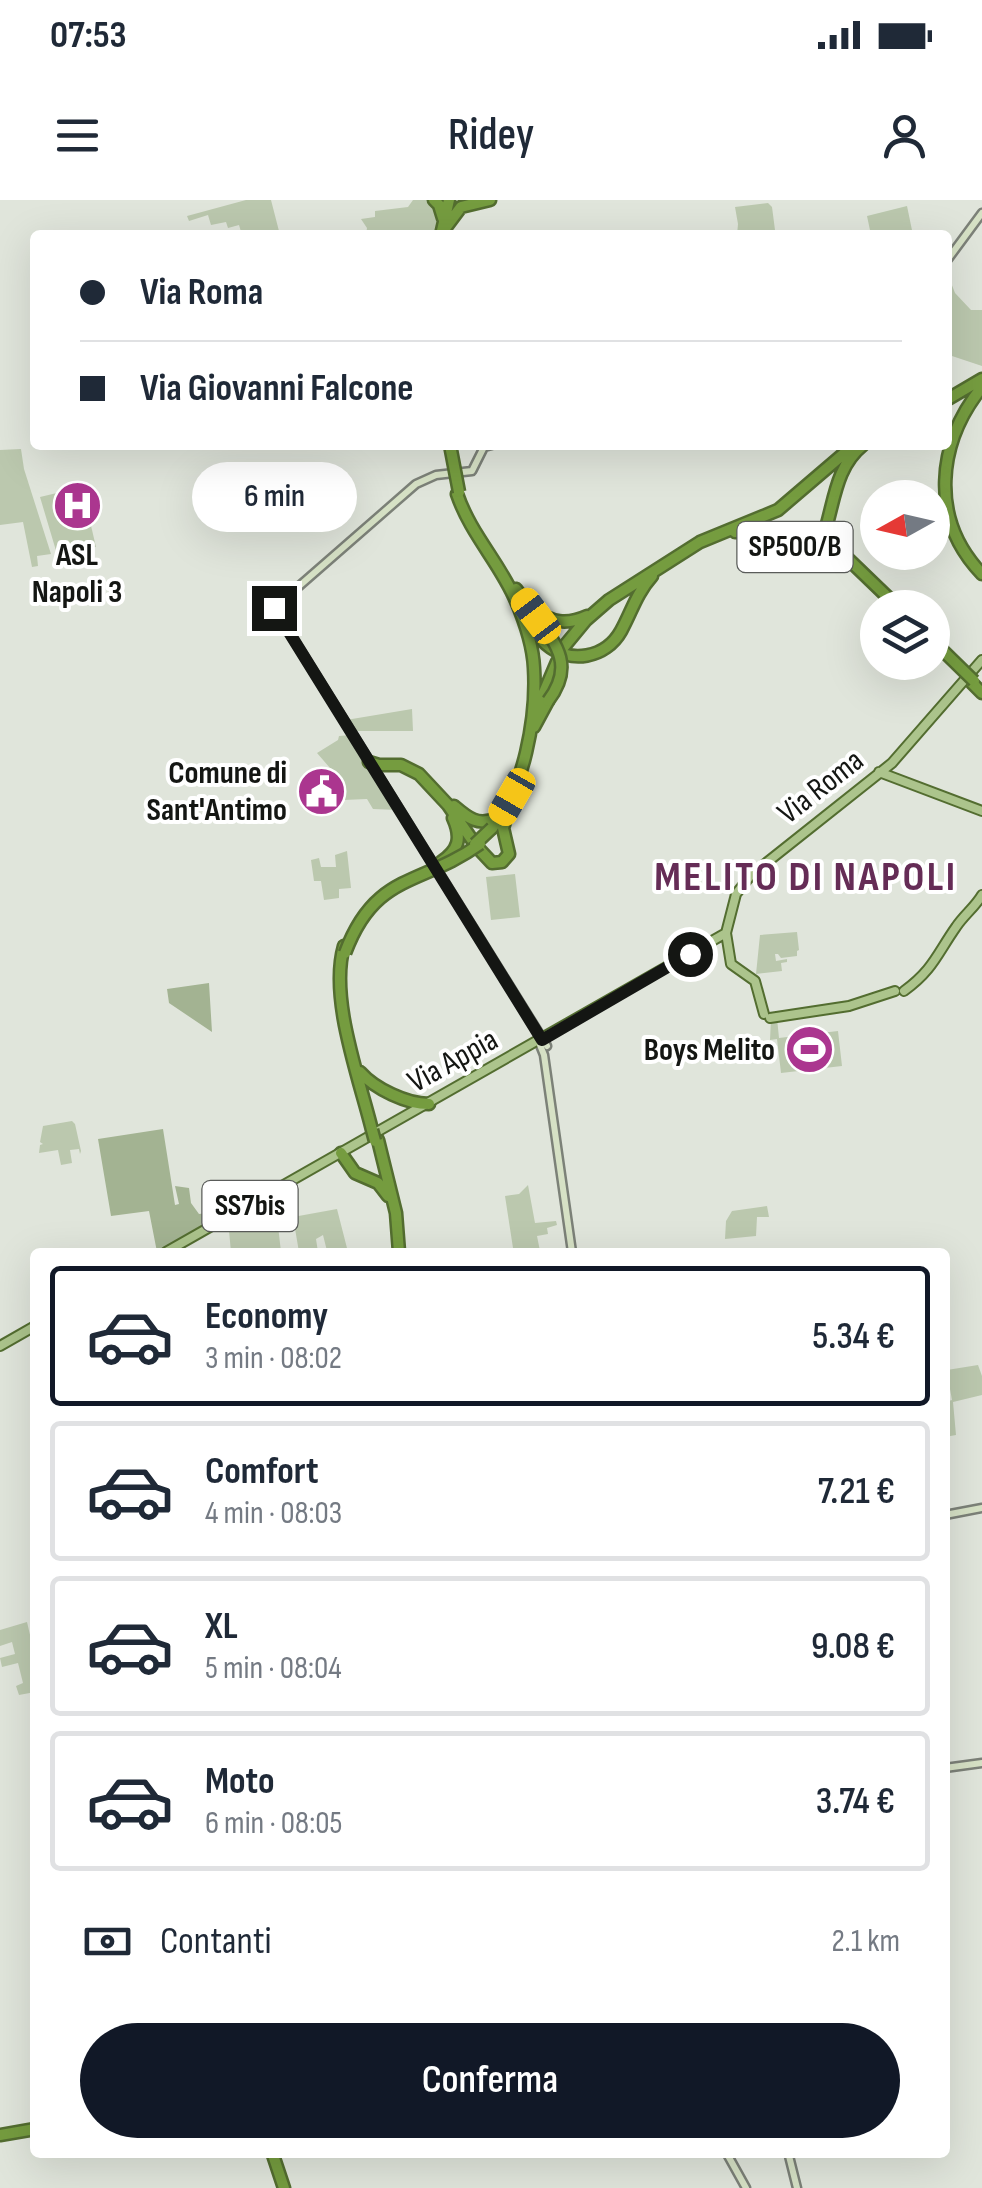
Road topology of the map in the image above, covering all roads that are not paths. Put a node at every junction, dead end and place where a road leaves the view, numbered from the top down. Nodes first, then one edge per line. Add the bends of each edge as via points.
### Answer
1 (434, 200) edge
2 (450, 200) edge
3 (483, 200) edge
4 (982, 212) edge
5 (444, 230) edge
6 (952, 253) edge
7 (982, 377) edge
8 (982, 389) edge
9 (952, 394) edge
10 (952, 437) edge
11 (450, 450) edge
12 (485, 450) edge
13 (847, 450) edge
14 (859, 450) edge
15 (949, 450) edge
16 (458, 493) junction
17 (719, 534) junction
18 (804, 535) junction
19 (701, 544) junction
20 (982, 572) edge
21 (510, 580) junction
22 (634, 588) junction
23 (877, 590) edge
24 (516, 601) junction
25 (597, 610) junction
26 (559, 655) junction
27 (950, 659) edge
28 (982, 660) edge
29 (978, 686) edge
30 (532, 716) junction
31 (529, 739) junction
32 (378, 768) junction
33 (878, 773) junction
34 (425, 782) junction
35 (443, 800) junction
36 (512, 804) junction
37 (982, 811) edge
38 (501, 816) junction
39 (493, 828) junction
40 (506, 843) junction
41 (480, 844) junction
42 (441, 862) junction
43 (982, 895) edge
44 (726, 933) junction
45 (343, 953) junction
46 (544, 1048) junction
47 (360, 1072) junction
48 (389, 1093) junction
49 (417, 1106) junction
50 (372, 1121) junction
51 (344, 1156) junction
52 (360, 1176) junction
53 (392, 1206) junction
54 (173, 1248) edge
55 (398, 1248) edge
56 (398, 1248) edge
57 (571, 1248) edge
58 (30, 1329) edge
59 (0, 1346) edge
60 (982, 1508) edge
61 (950, 1513) edge
62 (982, 1763) edge
63 (950, 1767) edge
64 (30, 2129) edge
65 (0, 2134) edge
66 (272, 2158) edge
67 (729, 2158) edge
68 (790, 2158) edge
69 (283, 2188) edge
70 (746, 2188) edge
71 (797, 2188) edge

1 - 5 highway
2 - 5 highway
3 - 5 highway via 461,207
4 - 6 main road
7 - 9 highway
8 - 10 highway
11 - 16 highway, bridge
12 - 32 main road via 472,471 436,474 416,484 274,608
13 - 17 highway, SP500/B via 778,510
14 - 19 highway, SP500/B via 843,469 827,524 807,544 775,545 736,534
15 - 20 highway via 947,502 956,534
16 - 21 highway
16 - 24 highway
17 - 18 highway via 772,526
17 - 22 highway
18 - 19 highway via 757,529
18 - 23 highway, bridge
19 - 22 highway
21 - 25 highway via 552,620 570,622
21 - 31 highway, bridge via 561,659 558,687
22 - 24 highway via 620,632 590,655 547,646
22 - 25 highway
22 - 26 highway via 588,622
24 - 30 highway via 531,645
25 - 26 highway
26 - 30 highway
26 - 31 highway
27 - 29 highway, bridge
28 - 33 main road, Via Roma
30 - 31 highway
31 - 36 highway
31 - 38 highway
32 - 34 highway via 408,766
32 - 46 main road
33 - 37 main road
33 - 44 main road, Via Roma via 751,875 736,894
34 - 35 highway
34 - 42 highway via 457,826 456,848
35 - 38 highway via 478,822
35 - 40 highway via 488,861 508,856
36 - 39 highway
36 - 40 highway via 503,826
38 - 39 highway
39 - 41 highway, bridge
39 - 42 highway, bridge
40 - 41 highway, bridge via 494,837
41 - 45 highway, bridge via 384,894 364,914
42 - 45 highway, bridge via 373,900
43 - 44 main road via 938,958 900,989 832,1010 770,1016 754,979 731,964
44 - 46 main road via 553,1033
45 - 47 highway via 342,999
45 - 50 highway via 340,1000
46 - 49 main road, Via Appia via 529,1047
46 - 57 main road
47 - 48 highway
47 - 50 highway
48 - 49 highway
48 - 50 highway via 379,1095
49 - 51 main road, Via Appia
50 - 52 highway via 375,1169
50 - 53 highway
50 - 55 highway via 396,1212
51 - 52 highway
51 - 54 main road, SS7bis
52 - 53 highway via 378,1183
53 - 56 highway
58 - 59 main road
60 - 61 main road
62 - 63 main road
64 - 65 highway
66 - 69 highway
67 - 70 main road
68 - 71 main road

